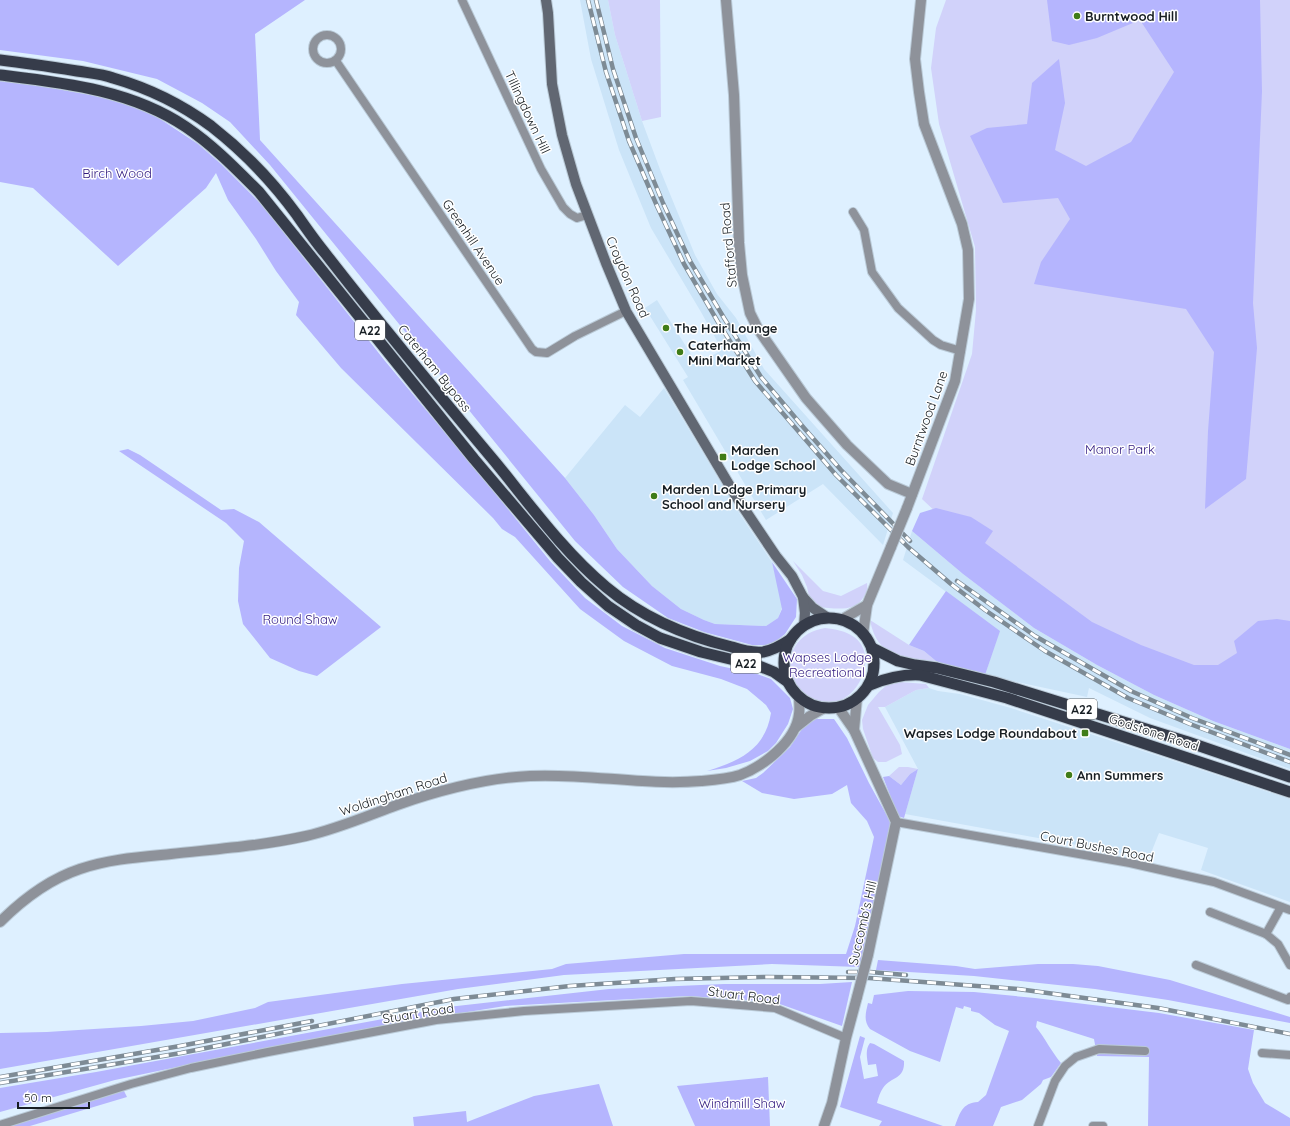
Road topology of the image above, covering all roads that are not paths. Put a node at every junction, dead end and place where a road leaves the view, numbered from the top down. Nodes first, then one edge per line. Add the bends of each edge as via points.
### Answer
1 (462, 0) edge
2 (546, 0) edge
3 (726, 0) edge
4 (921, 0) edge
5 (0, 60) edge
6 (336, 61) dead end
7 (0, 75) edge
8 (853, 212) dead end
9 (587, 215) junction
10 (626, 311) junction
11 (961, 351) junction
12 (912, 494) junction
13 (803, 596) junction
14 (867, 605) junction
15 (828, 618) junction
16 (841, 620) junction
17 (804, 626) junction
18 (863, 634) junction
19 (791, 639) junction
20 (872, 648) junction
21 (788, 682) junction
22 (994, 682) junction
23 (870, 684) junction
24 (990, 694) junction
25 (799, 697) junction
26 (858, 698) junction
27 (824, 708) junction
28 (838, 708) junction
29 (795, 729) junction
30 (854, 730) junction
31 (1252, 764) junction
32 (1290, 777) edge
33 (1247, 778) junction
34 (1290, 792) edge
35 (896, 822) junction
36 (1281, 907) junction
37 (1290, 910) edge
38 (1210, 912) dead end
39 (0, 922) edge
40 (1266, 934) junction
41 (1290, 965) edge
42 (1196, 966) dead end
43 (1290, 997) edge
44 (846, 1038) junction
45 (1145, 1051) dead end
46 (1262, 1053) dead end
47 (1290, 1055) edge
48 (0, 1125) edge
49 (824, 1126) edge
50 (1038, 1126) edge
51 (1093, 1126) edge
52 (1103, 1126) edge

1 - 9 street, Tillingdown Hill via 541,169 563,207 577,218
2 - 9 main road, Croydon Road via 554,91 562,135
3 - 12 street, Stafford Road via 734,95 739,243 742,275 750,313 758,330 806,398 847,445 888,484
4 - 11 street, Burntwood Lane via 915,59 924,124 962,224 968,250 969,299
5 - 19 highway, Caterham Bypass / A22 via 111,77 168,99 212,126 272,184 349,284 529,504 573,556 608,589 640,612 669,627 706,641 760,652 775,649
6 - 10 street, Greenhill Avenue via 532,349 547,353
7 - 21 highway, Caterham Bypass / A22 via 58,82 120,96 154,109 204,140 259,192 470,453 581,582 608,606 660,638 701,652 759,666
8 - 11 street via 864,230 872,272 898,308 933,340
9 - 10 main road, Croydon Road
10 - 13 main road, Croydon Road via 737,498 792,576
11 - 12 street, Burntwood Lane via 955,381
12 - 14 street, Burntwood Lane, bridge
13 - 15 main road, Croydon Road via 813,608
13 - 17 main road, Croydon Road
14 - 16 street
14 - 18 street, Burntwood Lane
15 - 16 highway
15 - 17 highway
16 - 18 highway via 853,625
17 - 19 highway
18 - 20 highway
19 - 21 highway via 784,662
20 - 22 highway, Godstone Road / A22 via 898,661
20 - 23 highway via 874,664
21 - 25 highway
22 - 24 highway
22 - 31 highway, Godstone Road / A22
23 - 24 highway, Godstone Road / A22 via 909,674
23 - 26 highway
24 - 33 highway, Godstone Road / A22
25 - 27 highway
25 - 29 street, Woldingham Road via 799,716
26 - 28 highway
26 - 30 street
27 - 28 highway
27 - 29 street, Woldingham Road
28 - 30 street
29 - 39 street, Woldingham Road via 776,753 762,764 740,775 716,780 669,782 530,776 490,780 448,789 308,836 265,844 105,862 78,869 58,879 23,901
30 - 35 street
31 - 32 highway, Godstone Road / A22
31 - 33 highway
33 - 34 highway, Godstone Road / A22
35 - 36 street, Court Bushes Road via 1130,863 1214,882
35 - 44 street, Succomb's Hill, bridge via 868,955
36 - 37 street, Court Bushes Road
36 - 40 street
38 - 40 street
40 - 41 street via 1278,944
42 - 43 street via 1288,1000
44 - 48 street, Stuart Road via 775,1008 691,1001 524,1011 436,1020 191,1068
44 - 49 street, Succomb's Hill via 832,1103
45 - 50 street via 1099,1050 1076,1057 1065,1066 1055,1081
46 - 47 street
51 - 52 street

